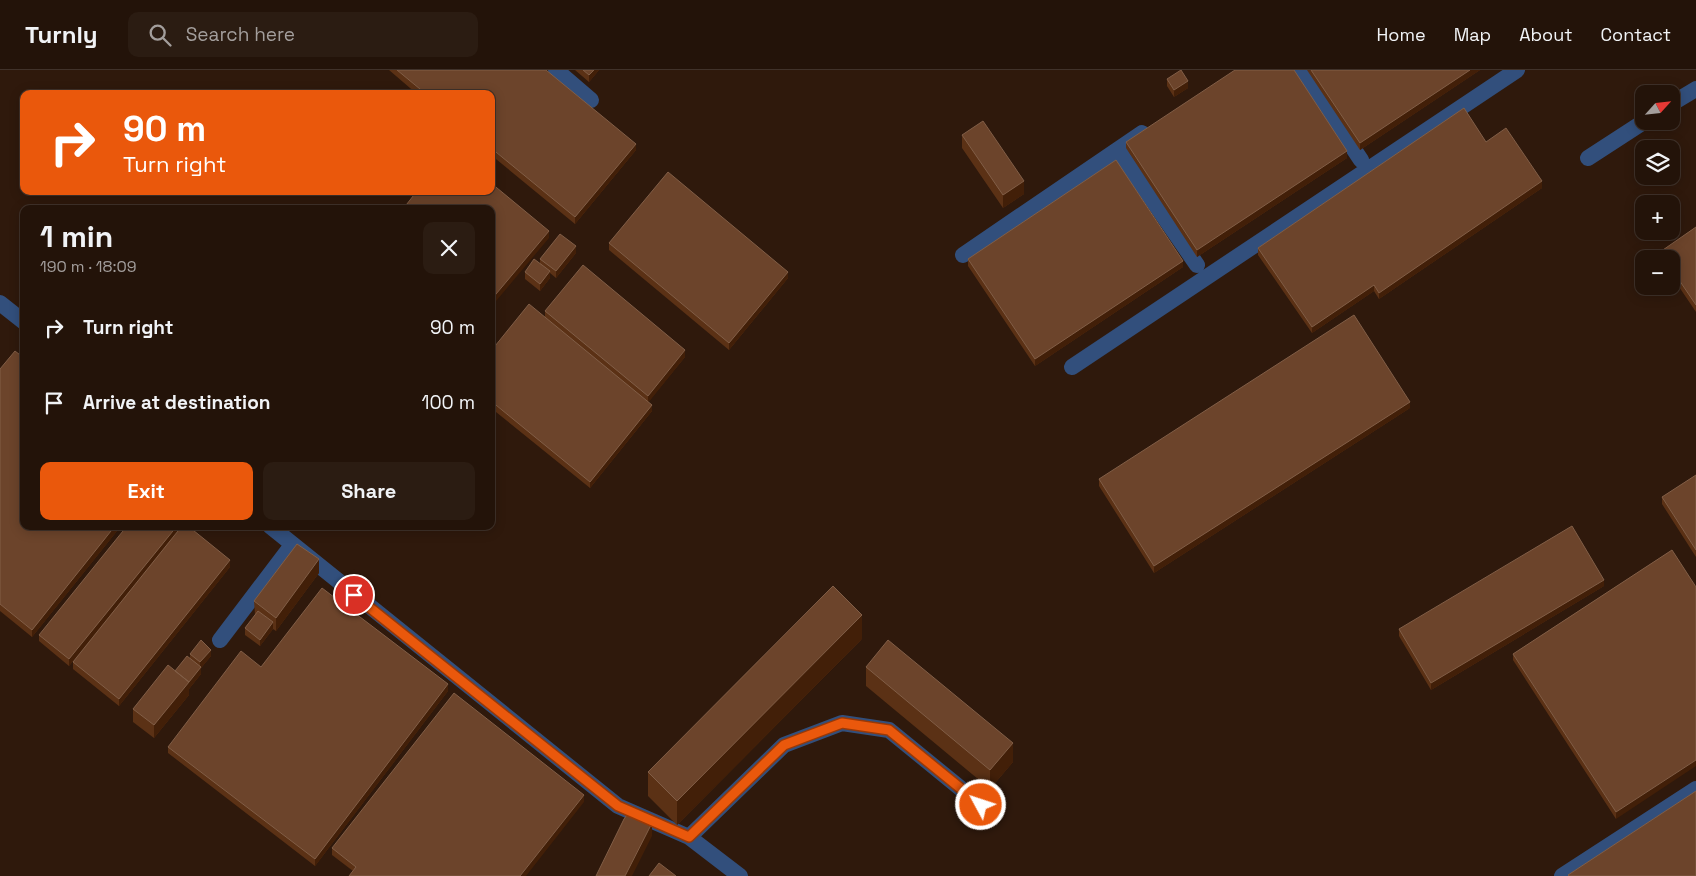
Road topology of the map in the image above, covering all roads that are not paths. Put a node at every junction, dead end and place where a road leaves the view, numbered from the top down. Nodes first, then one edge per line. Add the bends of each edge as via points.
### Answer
1 (556, 70) edge
2 (1301, 70) edge
3 (1518, 70) edge
4 (1696, 89) edge
5 (1680, 99) edge
6 (591, 100) dead end
7 (1157, 123) edge
8 (1635, 127) edge
9 (1118, 150) junction
10 (1588, 158) dead end
11 (1361, 160) dead end
12 (963, 255) dead end
13 (1197, 265) dead end
14 (0, 302) edge
15 (20, 319) edge
16 (1072, 367) dead end
17 (275, 530) edge
18 (292, 545) junction
19 (220, 640) dead end
20 (1696, 789) edge
21 (981, 805) dead end
22 (689, 837) junction
23 (740, 876) edge
24 (1562, 876) edge

1 - 6 lane
2 - 11 lane
3 - 16 lane
4 - 5 lane
7 - 9 lane
8 - 10 lane
9 - 12 lane
9 - 13 lane
14 - 15 lane
17 - 18 lane
18 - 19 lane
18 - 22 lane via 618,806
20 - 24 lane
21 - 22 lane via 889,730 842,723 784,745
22 - 23 lane

